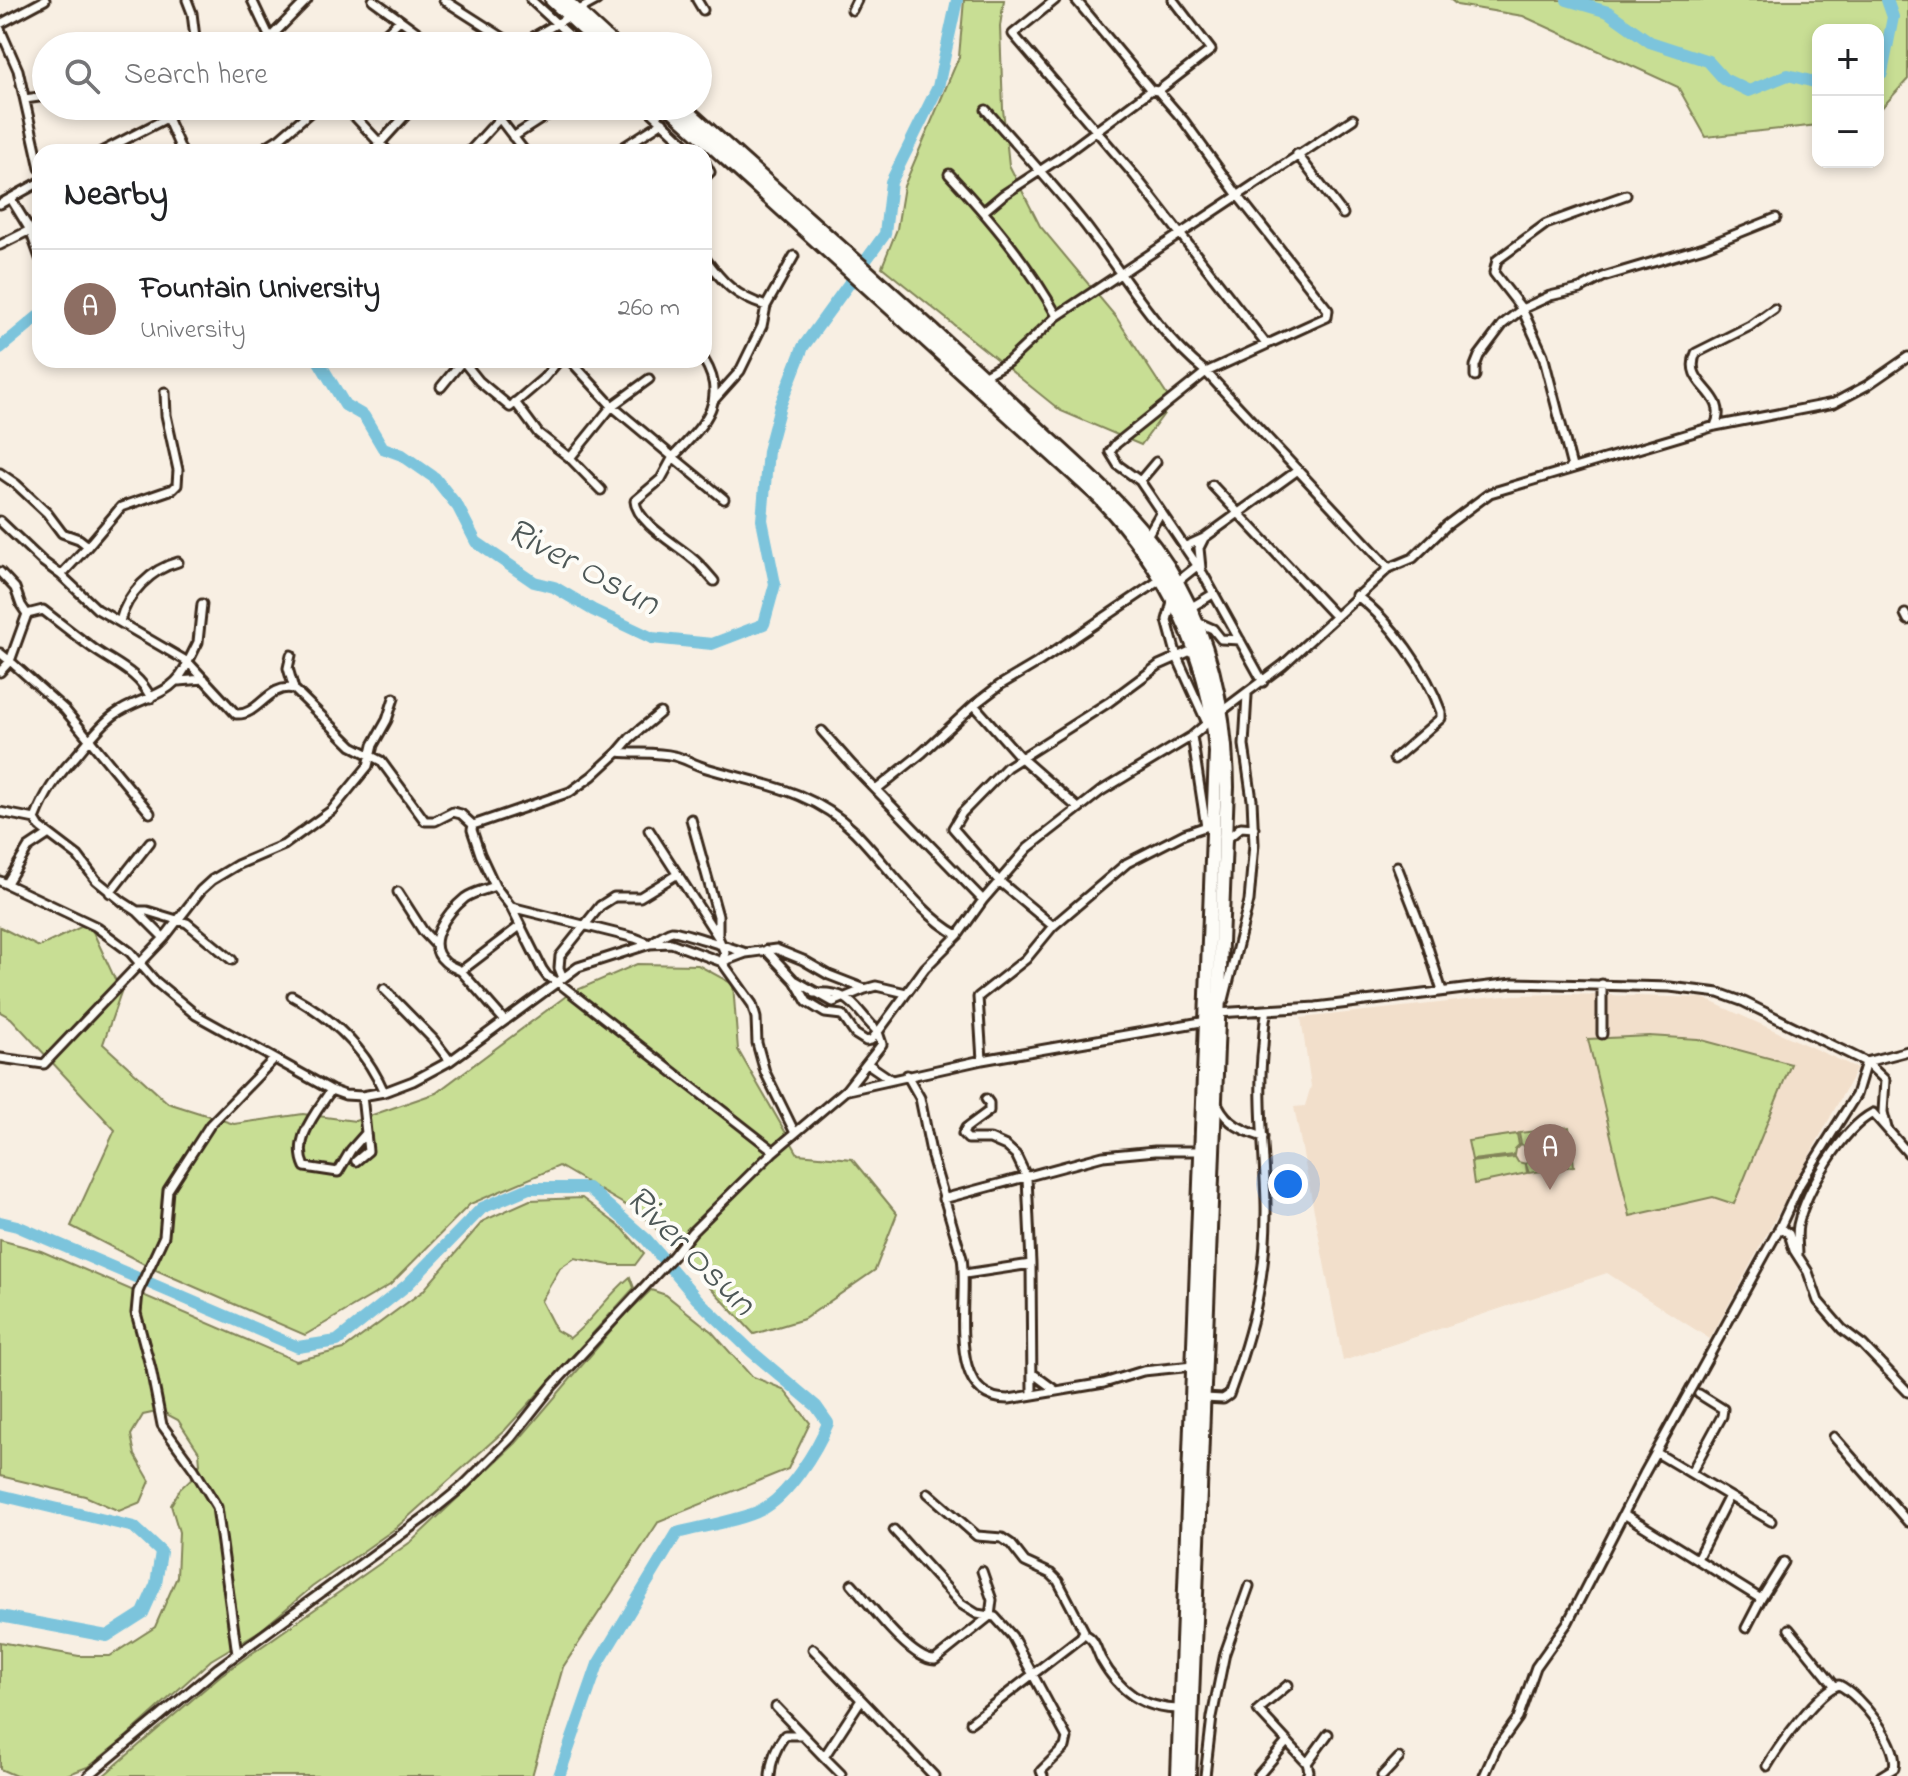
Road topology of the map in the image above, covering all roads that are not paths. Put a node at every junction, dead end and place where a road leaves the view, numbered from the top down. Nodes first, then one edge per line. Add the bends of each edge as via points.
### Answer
1 (45, 0) edge
2 (187, 0) edge
3 (252, 0) edge
4 (307, 0) edge
5 (373, 0) edge
6 (444, 0) edge
7 (531, 0) edge
8 (552, 0) edge
9 (565, 0) edge
10 (597, 0) edge
11 (697, 0) edge
12 (857, 0) edge
13 (1055, 0) edge
14 (1076, 0) edge
15 (1173, 0) edge
16 (703, 10) dead end
17 (852, 10) dead end
18 (573, 14) junction
19 (400, 20) junction
20 (558, 25) junction
21 (0, 26) edge
22 (194, 32) edge
23 (267, 32) edge
24 (276, 32) edge
25 (387, 32) edge
26 (417, 32) edge
27 (495, 32) edge
28 (544, 32) edge
29 (566, 32) edge
30 (589, 32) edge
31 (597, 32) edge
32 (1155, 91) junction
33 (32, 98) edge
34 (25, 99) junction
35 (986, 110) dead end
36 (1353, 119) dead end
37 (163, 120) edge
38 (168, 120) edge
39 (301, 120) edge
40 (359, 120) edge
41 (401, 120) edge
42 (498, 120) edge
43 (500, 120) edge
44 (539, 120) edge
45 (661, 120) edge
46 (684, 120) edge
47 (697, 120) edge
48 (663, 122) junction
49 (1096, 131) junction
50 (513, 137) junction
51 (380, 142) joint
52 (35, 144) edge
53 (117, 144) edge
54 (178, 144) edge
55 (271, 144) edge
56 (476, 144) edge
57 (519, 144) edge
58 (629, 144) edge
59 (686, 144) edge
60 (712, 144) edge
61 (712, 144) edge
62 (1297, 154) junction
63 (1040, 170) junction
64 (949, 174) dead end
65 (32, 187) edge
66 (1626, 195) dead end
67 (1239, 197) junction
68 (11, 199) junction
69 (0, 204) edge
70 (984, 211) junction
71 (1343, 214) dead end
72 (1776, 218) dead end
73 (30, 230) junction
74 (32, 236) edge
75 (1181, 236) junction
76 (0, 245) edge
77 (831, 247) junction
78 (794, 256) dead end
79 (712, 267) edge
80 (1121, 274) junction
81 (766, 306) junction
82 (1522, 309) junction
83 (1774, 309) dead end
84 (902, 310) junction
85 (1057, 316) junction
86 (1266, 344) junction
87 (1908, 357) edge
88 (457, 368) edge
89 (468, 368) edge
90 (552, 368) edge
91 (577, 368) edge
92 (709, 368) edge
93 (1206, 372) junction
94 (983, 376) junction
95 (1475, 376) dead end
96 (649, 379) dead end
97 (441, 387) dead end
98 (165, 392) dead end
99 (714, 400) junction
100 (515, 402) junction
101 (612, 406) junction
102 (1715, 426) junction
103 (673, 457) junction
104 (570, 458) junction
105 (1156, 462) dead end
106 (1572, 467) junction
107 (1298, 470) junction
108 (0, 473) edge
109 (1140, 481) junction
110 (1212, 485) dead end
111 (601, 490) dead end
112 (724, 499) dead end
113 (1161, 512) junction
114 (1239, 513) junction
115 (0, 521) edge
116 (1147, 536) junction
117 (1204, 538) junction
118 (88, 546) junction
119 (1184, 547) junction
120 (178, 562) dead end
121 (1197, 566) junction
122 (1389, 568) junction
123 (0, 572) edge
124 (1203, 574) junction
125 (61, 575) junction
126 (1163, 578) junction
127 (714, 581) dead end
128 (1177, 582) junction
129 (1213, 594) junction
130 (1356, 595) junction
131 (1173, 596) junction
132 (202, 604) dead end
133 (1190, 608) junction
134 (27, 614) junction
135 (1335, 616) junction
136 (120, 621) junction
137 (1195, 621) junction
138 (1221, 639) junction
139 (1240, 640) junction
140 (1200, 647) junction
141 (0, 653) edge
142 (291, 655) dead end
143 (1177, 657) junction
144 (10, 661) junction
145 (188, 662) junction
146 (0, 672) edge
147 (205, 679) junction
148 (179, 681) junction
149 (1263, 682) junction
150 (294, 689) junction
151 (1247, 695) junction
152 (151, 698) junction
153 (394, 698) dead end
154 (974, 705) junction
155 (660, 713) dead end
156 (1214, 717) junction
157 (822, 731) dead end
158 (1192, 736) junction
159 (88, 740) junction
160 (618, 752) junction
161 (371, 756) junction
162 (1020, 757) junction
163 (1394, 759) dead end
164 (877, 789) junction
165 (1078, 808) junction
166 (0, 812) edge
167 (150, 813) dead end
168 (35, 819) junction
169 (691, 819) dead end
170 (473, 825) junction
171 (1210, 826) junction
172 (1254, 828) junction
173 (649, 830) dead end
174 (49, 834) junction
175 (1226, 840) junction
176 (150, 842) dead end
177 (1397, 866) dead end
178 (676, 875) junction
179 (999, 881) junction
180 (4, 882) edge
181 (495, 886) junction
182 (398, 892) dead end
183 (110, 893) junction
184 (983, 900) junction
185 (511, 907) junction
186 (137, 911) junction
187 (177, 921) junction
188 (520, 926) junction
189 (586, 926) junction
190 (1053, 926) junction
191 (958, 935) junction
192 (164, 938) junction
193 (700, 940) junction
194 (719, 941) junction
195 (650, 944) junction
196 (436, 945) junction
197 (766, 950) junction
198 (746, 953) junction
199 (708, 956) junction
200 (232, 960) dead end
201 (722, 962) junction
202 (140, 963) junction
203 (461, 971) junction
204 (561, 980) junction
205 (795, 981) junction
206 (1602, 984) junction
207 (384, 989) dead end
208 (865, 989) junction
209 (1442, 991) junction
210 (814, 993) junction
211 (906, 993) junction
212 (292, 996) dead end
213 (847, 997) junction
214 (833, 1002) junction
215 (493, 1010) junction
216 (1267, 1010) junction
217 (842, 1015) junction
218 (1216, 1016) junction
219 (504, 1020) junction
220 (494, 1028) junction
221 (878, 1032) junction
222 (1602, 1034) dead end
223 (1908, 1044) edge
224 (1908, 1051) edge
225 (1897, 1055) junction
226 (0, 1058) edge
227 (274, 1059) junction
228 (982, 1060) junction
229 (450, 1061) junction
230 (1866, 1062) junction
231 (868, 1064) junction
232 (907, 1075) junction
233 (890, 1079) junction
234 (331, 1090) junction
235 (846, 1090) junction
236 (384, 1092) junction
237 (362, 1096) junction
238 (1214, 1096) junction
239 (986, 1099) dead end
240 (1887, 1128) junction
241 (366, 1133) junction
242 (795, 1133) junction
243 (1263, 1137) junction
244 (774, 1151) junction
245 (1201, 1151) junction
246 (1908, 1153) edge
247 (356, 1161) dead end
248 (1027, 1178) junction
249 (943, 1199) junction
250 (1780, 1227) junction
251 (1798, 1256) junction
252 (1031, 1264) junction
253 (965, 1274) junction
254 (1193, 1366) junction
255 (1032, 1373) junction
256 (1055, 1390) junction
257 (1908, 1392) edge
258 (1032, 1393) junction
259 (1699, 1394) dead end
260 (1204, 1398) junction
261 (1834, 1437) dead end
262 (1657, 1453) junction
263 (1691, 1473) junction
264 (928, 1493) dead end
265 (1729, 1496) junction
266 (1624, 1514) junction
267 (1771, 1521) dead end
268 (1908, 1522) edge
269 (894, 1530) dead end
270 (1697, 1559) junction
271 (1784, 1562) dead end
272 (982, 1571) dead end
273 (852, 1584) dead end
274 (1249, 1586) dead end
275 (1761, 1599) junction
276 (990, 1616) junction
277 (1746, 1628) dead end
278 (1789, 1629) dead end
279 (1084, 1634) junction
280 (813, 1649) dead end
281 (237, 1654) junction
282 (1034, 1673) junction
283 (1288, 1685) dead end
284 (1834, 1685) junction
285 (861, 1700) junction
286 (776, 1707) dead end
287 (1181, 1709) junction
288 (971, 1722) dead end
289 (1328, 1734) dead end
290 (802, 1735) junction
291 (1286, 1743) junction
292 (824, 1757) junction
293 (1399, 1758) dead end
294 (1307, 1763) junction
295 (1767, 1766) dead end
296 (841, 1775) edge
297 (88, 1776) edge
298 (770, 1776) edge
299 (934, 1776) edge
300 (1043, 1776) edge
301 (1178, 1776) edge
302 (1189, 1776) edge
303 (1205, 1776) edge
304 (1258, 1776) edge
305 (1307, 1776) edge
306 (1382, 1776) edge
307 (1484, 1776) edge
308 (1881, 1776) edge

1 - 21 street
2 - 22 street
3 - 23 street
4 - 24 street
5 - 19 street
6 - 27 street
7 - 20 street
8 - 18 highway
9 - 18 highway
10 - 18 street
11 - 16 street
12 - 17 street
13 - 49 street via 1013,34
14 - 32 street
15 - 32 street via 1211,50
18 - 20 street
18 - 30 highway
18 - 31 highway
19 - 25 street
19 - 26 street
20 - 28 street
20 - 29 street
21 - 34 street
32 - 49 street
32 - 67 street via 1184,121
33 - 34 street
34 - 52 street
35 - 63 street
36 - 62 street
37 - 53 street
38 - 54 street
39 - 55 street
40 - 51 street
41 - 51 street
42 - 56 street
43 - 50 street
44 - 50 street
45 - 48 street
46 - 60 highway
47 - 77 highway
48 - 58 street
48 - 59 street
49 - 63 street
49 - 75 street
50 - 57 street
61 - 77 highway
62 - 67 street
62 - 71 street
63 - 70 street
63 - 80 street
64 - 70 street
65 - 68 street
66 - 82 street via 1546,224 1497,260 1494,273
67 - 75 street
67 - 86 street via 1328,310 1327,317
68 - 69 street
68 - 73 street
70 - 85 street
72 - 82 street
73 - 74 street
73 - 76 street
75 - 80 street
75 - 86 street
77 - 84 highway
78 - 81 street
79 - 81 street via 743,298
80 - 85 street
80 - 93 street via 1177,345
81 - 99 street via 740,371
82 - 95 street via 1479,356
82 - 106 street via 1543,355
83 - 102 street via 1696,353 1697,378 1719,410
84 - 94 highway
84 - 126 highway via 1098,496
85 - 94 street via 1008,362
86 - 93 street
87 - 102 street via 1834,403
88 - 97 street
89 - 100 street via 506,406
90 - 100 street
91 - 101 street
92 - 99 street via 715,378
93 - 107 street
93 - 109 street via 1110,452
94 - 116 highway
96 - 101 street
98 - 118 street via 177,485 121,507
99 - 103 street via 708,416
100 - 104 street via 538,433
101 - 103 street
101 - 104 street
102 - 106 street
103 - 112 street
103 - 127 street via 661,479 636,498 636,508
104 - 111 street
105 - 109 street
106 - 122 street via 1490,493 1413,558
107 - 114 street
107 - 122 street
108 - 118 street via 62,533
109 - 113 street
110 - 114 street
113 - 116 street
113 - 119 street
114 - 117 street
114 - 135 street
115 - 125 street
116 - 128 highway
117 - 119 street
117 - 124 street via 1199,548
118 - 125 street
119 - 121 street
120 - 136 street via 160,568 140,586
121 - 124 street
121 - 128 street
122 - 130 street
123 - 134 street
124 - 129 street
125 - 136 street via 97,609
126 - 131 highway
126 - 154 street
128 - 133 highway
129 - 133 street
129 - 139 street
130 - 135 street
130 - 163 street via 1418,665 1441,712 1441,718
131 - 140 highway
131 - 143 street via 1167,620
132 - 145 street via 198,642
133 - 137 highway
134 - 144 street
134 - 152 street via 43,610 136,675
135 - 149 street
136 - 145 street
137 - 138 street
137 - 140 highway
138 - 139 street
138 - 140 street
139 - 149 street
140 - 143 street
140 - 156 highway
141 - 144 street
142 - 150 street via 288,668
143 - 156 street
143 - 162 street
144 - 146 street
144 - 159 street via 65,710
145 - 147 street
145 - 148 street
147 - 148 street
147 - 150 street via 231,711 242,715 275,690
148 - 152 street
149 - 151 street
150 - 161 street via 352,746
151 - 156 street
151 - 172 street via 1244,745
152 - 159 street via 115,715
153 - 161 street
154 - 162 street
154 - 164 street
155 - 160 street
156 - 158 street
156 - 171 highway
156 - 175 highway via 1227,787
157 - 164 street
158 - 165 street
158 - 171 street
159 - 167 street
159 - 168 street via 50,785
160 - 170 street via 570,792
160 - 191 street via 676,756 812,799 853,830 902,885
161 - 170 street via 381,761 425,821 453,812
161 - 187 street via 363,774 332,810 284,845 223,872
162 - 165 street
162 - 179 street via 954,824 955,832
164 - 184 street
165 - 179 street via 1028,848
166 - 168 street
168 - 174 street
169 - 194 street via 718,916
170 - 181 street
171 - 190 street via 1127,863
171 - 218 highway
172 - 175 street via 1241,827
172 - 218 street via 1249,901
173 - 178 street
174 - 180 street via 28,848
174 - 183 street via 78,856
175 - 218 highway
176 - 183 street
177 - 209 street
178 - 189 street via 640,897 606,901
178 - 194 street
179 - 184 street
179 - 190 street
180 - 202 street via 95,926
181 - 185 street
181 - 196 street via 458,905 444,920
182 - 196 street
183 - 186 street
184 - 191 street
185 - 188 street
185 - 189 street
186 - 187 street
186 - 192 street
187 - 192 street
187 - 200 street via 187,923
188 - 203 street
188 - 204 street via 547,976
189 - 195 street
189 - 204 street via 560,956
190 - 228 street via 1026,959 978,997
191 - 211 street
192 - 202 street
193 - 194 street
193 - 195 street via 673,930
193 - 199 street
194 - 198 street
194 - 201 street via 725,953
195 - 199 street via 671,943
195 - 204 street via 593,961
196 - 203 street via 444,961
197 - 198 street
197 - 205 street
197 - 208 street via 776,949
198 - 201 street
199 - 201 street
201 - 242 street via 752,1004 765,1072
202 - 226 street via 44,1064
202 - 227 street via 196,1015
203 - 215 street
204 - 219 street
204 - 244 street
205 - 210 street
205 - 217 street via 807,1002 825,1013
206 - 209 street via 1513,983
206 - 222 street
206 - 230 street via 1719,993
207 - 229 street
208 - 211 street via 876,986
208 - 213 street
209 - 216 street
210 - 213 street
210 - 214 street
211 - 221 street
212 - 236 street via 356,1044
213 - 214 street
213 - 221 street
214 - 217 street
215 - 219 street
215 - 220 street
216 - 218 street
216 - 243 street via 1260,1072
217 - 221 street via 860,1039 871,1040
218 - 228 street
218 - 238 highway
218 - 245 highway
219 - 220 street
220 - 229 street
221 - 231 street via 883,1041
223 - 225 street
224 - 225 street
225 - 230 street
227 - 234 street
227 - 281 street via 229,1103 168,1190 164,1236 138,1292 136,1313 162,1425 217,1507
228 - 232 street
229 - 236 street
230 - 240 street via 1885,1080
230 - 250 street via 1856,1095 1800,1184
231 - 233 street
231 - 235 street
232 - 233 street
232 - 249 street via 920,1098
233 - 235 street
234 - 237 street
234 - 241 street via 302,1136 305,1167 338,1172
235 - 242 street
236 - 237 street
237 - 241 street
238 - 243 street via 1236,1127
238 - 260 highway
239 - 248 street via 989,1111 963,1134 1006,1146
240 - 246 street
240 - 251 street via 1871,1114 1828,1161 1798,1226
241 - 247 street via 368,1151
242 - 244 street
243 - 260 street via 1266,1209 1258,1308 1229,1395
244 - 281 street via 692,1232 463,1486
245 - 248 street via 1103,1156
245 - 254 highway
248 - 249 street
248 - 252 street
249 - 253 street
250 - 251 street
250 - 262 street
251 - 257 street via 1818,1301
252 - 253 street
252 - 255 street
253 - 258 street via 963,1344 974,1381 997,1399
254 - 256 street
254 - 287 highway
255 - 256 street
255 - 258 street
256 - 258 street
259 - 263 street via 1723,1409
260 - 302 highway
261 - 268 street
262 - 263 street
262 - 266 street
263 - 265 street
264 - 279 street via 977,1536 1002,1538 1025,1562 1051,1574
265 - 267 street
265 - 270 street
266 - 270 street
266 - 307 street via 1568,1622 1536,1667 1518,1718
269 - 276 street via 961,1604
270 - 275 street
271 - 275 street
272 - 276 street via 992,1600
273 - 276 street via 897,1636 929,1660 942,1656
274 - 303 street via 1225,1653
275 - 277 street
276 - 282 street via 1012,1636
278 - 284 street
279 - 282 street
279 - 287 street via 1131,1697 1155,1707
280 - 285 street
281 - 297 street
282 - 288 street
282 - 300 street via 1067,1738 1041,1771
283 - 291 street via 1258,1710
284 - 295 street via 1786,1734
284 - 308 street via 1862,1705 1895,1752 1894,1768
285 - 292 street
285 - 299 street
286 - 290 street
287 - 301 highway
289 - 294 street
290 - 292 street
290 - 298 street via 785,1735 771,1759
291 - 294 street
291 - 304 street
292 - 296 street
293 - 306 street
294 - 305 street

